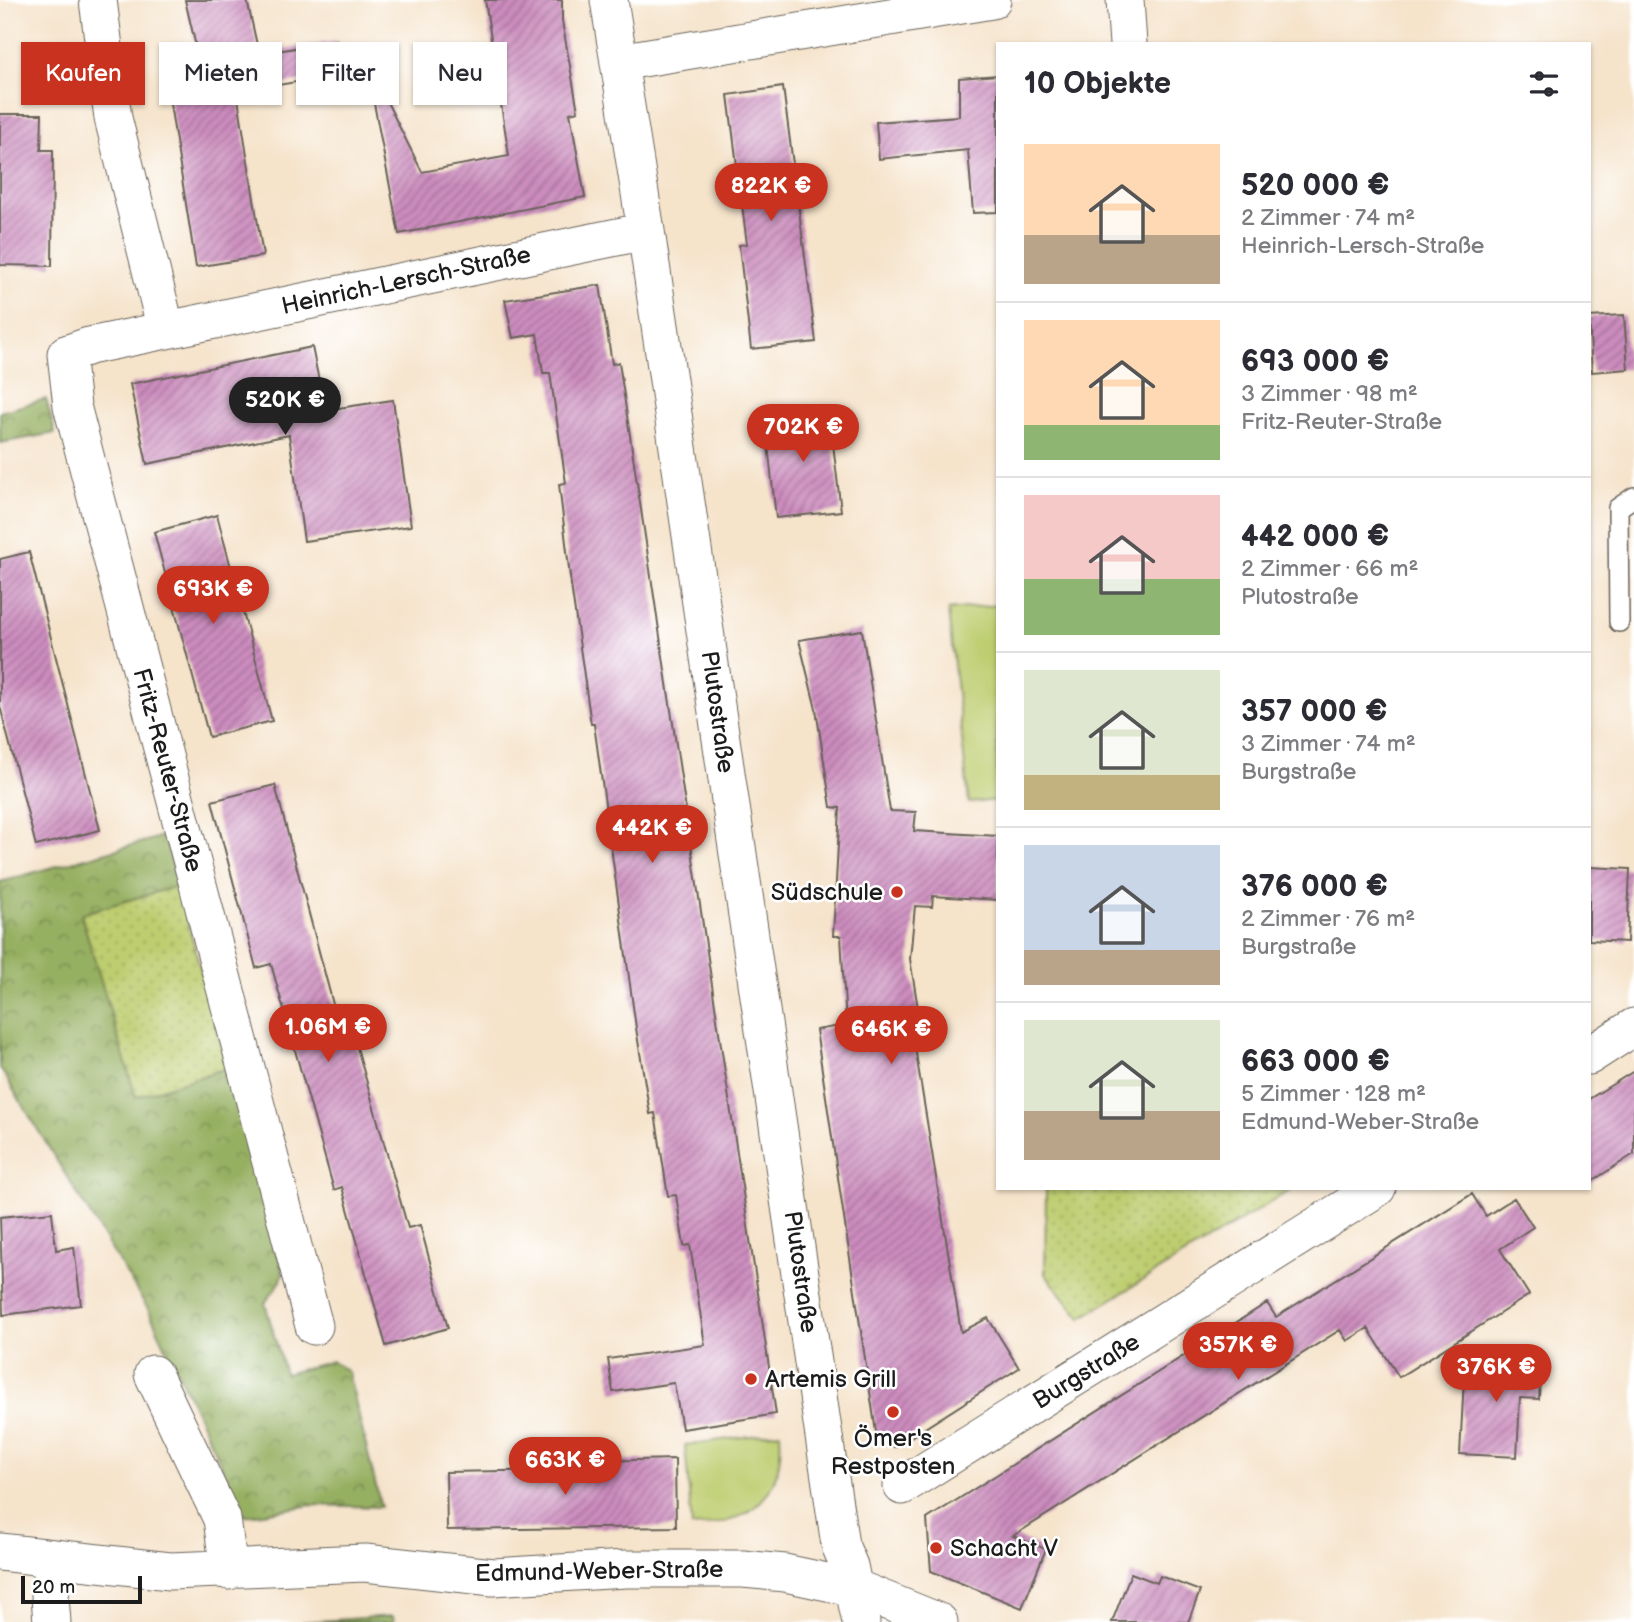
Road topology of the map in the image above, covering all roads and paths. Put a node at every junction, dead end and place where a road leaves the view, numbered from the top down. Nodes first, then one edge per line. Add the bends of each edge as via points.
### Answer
1 (98, 0) edge
2 (609, 0) edge
3 (992, 0) edge
4 (1125, 0) edge
5 (1128, 42) edge
6 (619, 62) junction
7 (646, 230) junction
8 (166, 330) junction
9 (1634, 497) edge
10 (1619, 622) dead end
11 (1634, 1027) edge
12 (1591, 1055) edge
13 (1374, 1190) edge
14 (314, 1326) dead end
15 (153, 1374) dead end
16 (902, 1486) dead end
17 (0, 1552) edge
18 (54, 1558) junction
19 (229, 1570) junction
20 (858, 1605) edge
21 (52, 1622) edge
22 (939, 1622) edge

1 - 8 street via 113,118
2 - 6 street, Plutostraße
3 - 6 street
4 - 5 street
6 - 7 street, Plutostraße
7 - 8 street, Heinrich-Lersch-Straße
7 - 20 street, Plutostraße via 840,1545
8 - 14 street, Fritz-Reuter-Straße via 66,354 66,377
9 - 10 lane via 1618,508
11 - 12 street
13 - 16 street, Burgstraße
15 - 19 street via 222,1519
17 - 18 street, Edmund-Weber-Straße
18 - 19 street, Edmund-Weber-Straße via 170,1570
18 - 21 street
19 - 20 street, Edmund-Weber-Straße via 365,1563 493,1577 720,1569 785,1573
20 - 22 street, Edmund-Weber-Straße

